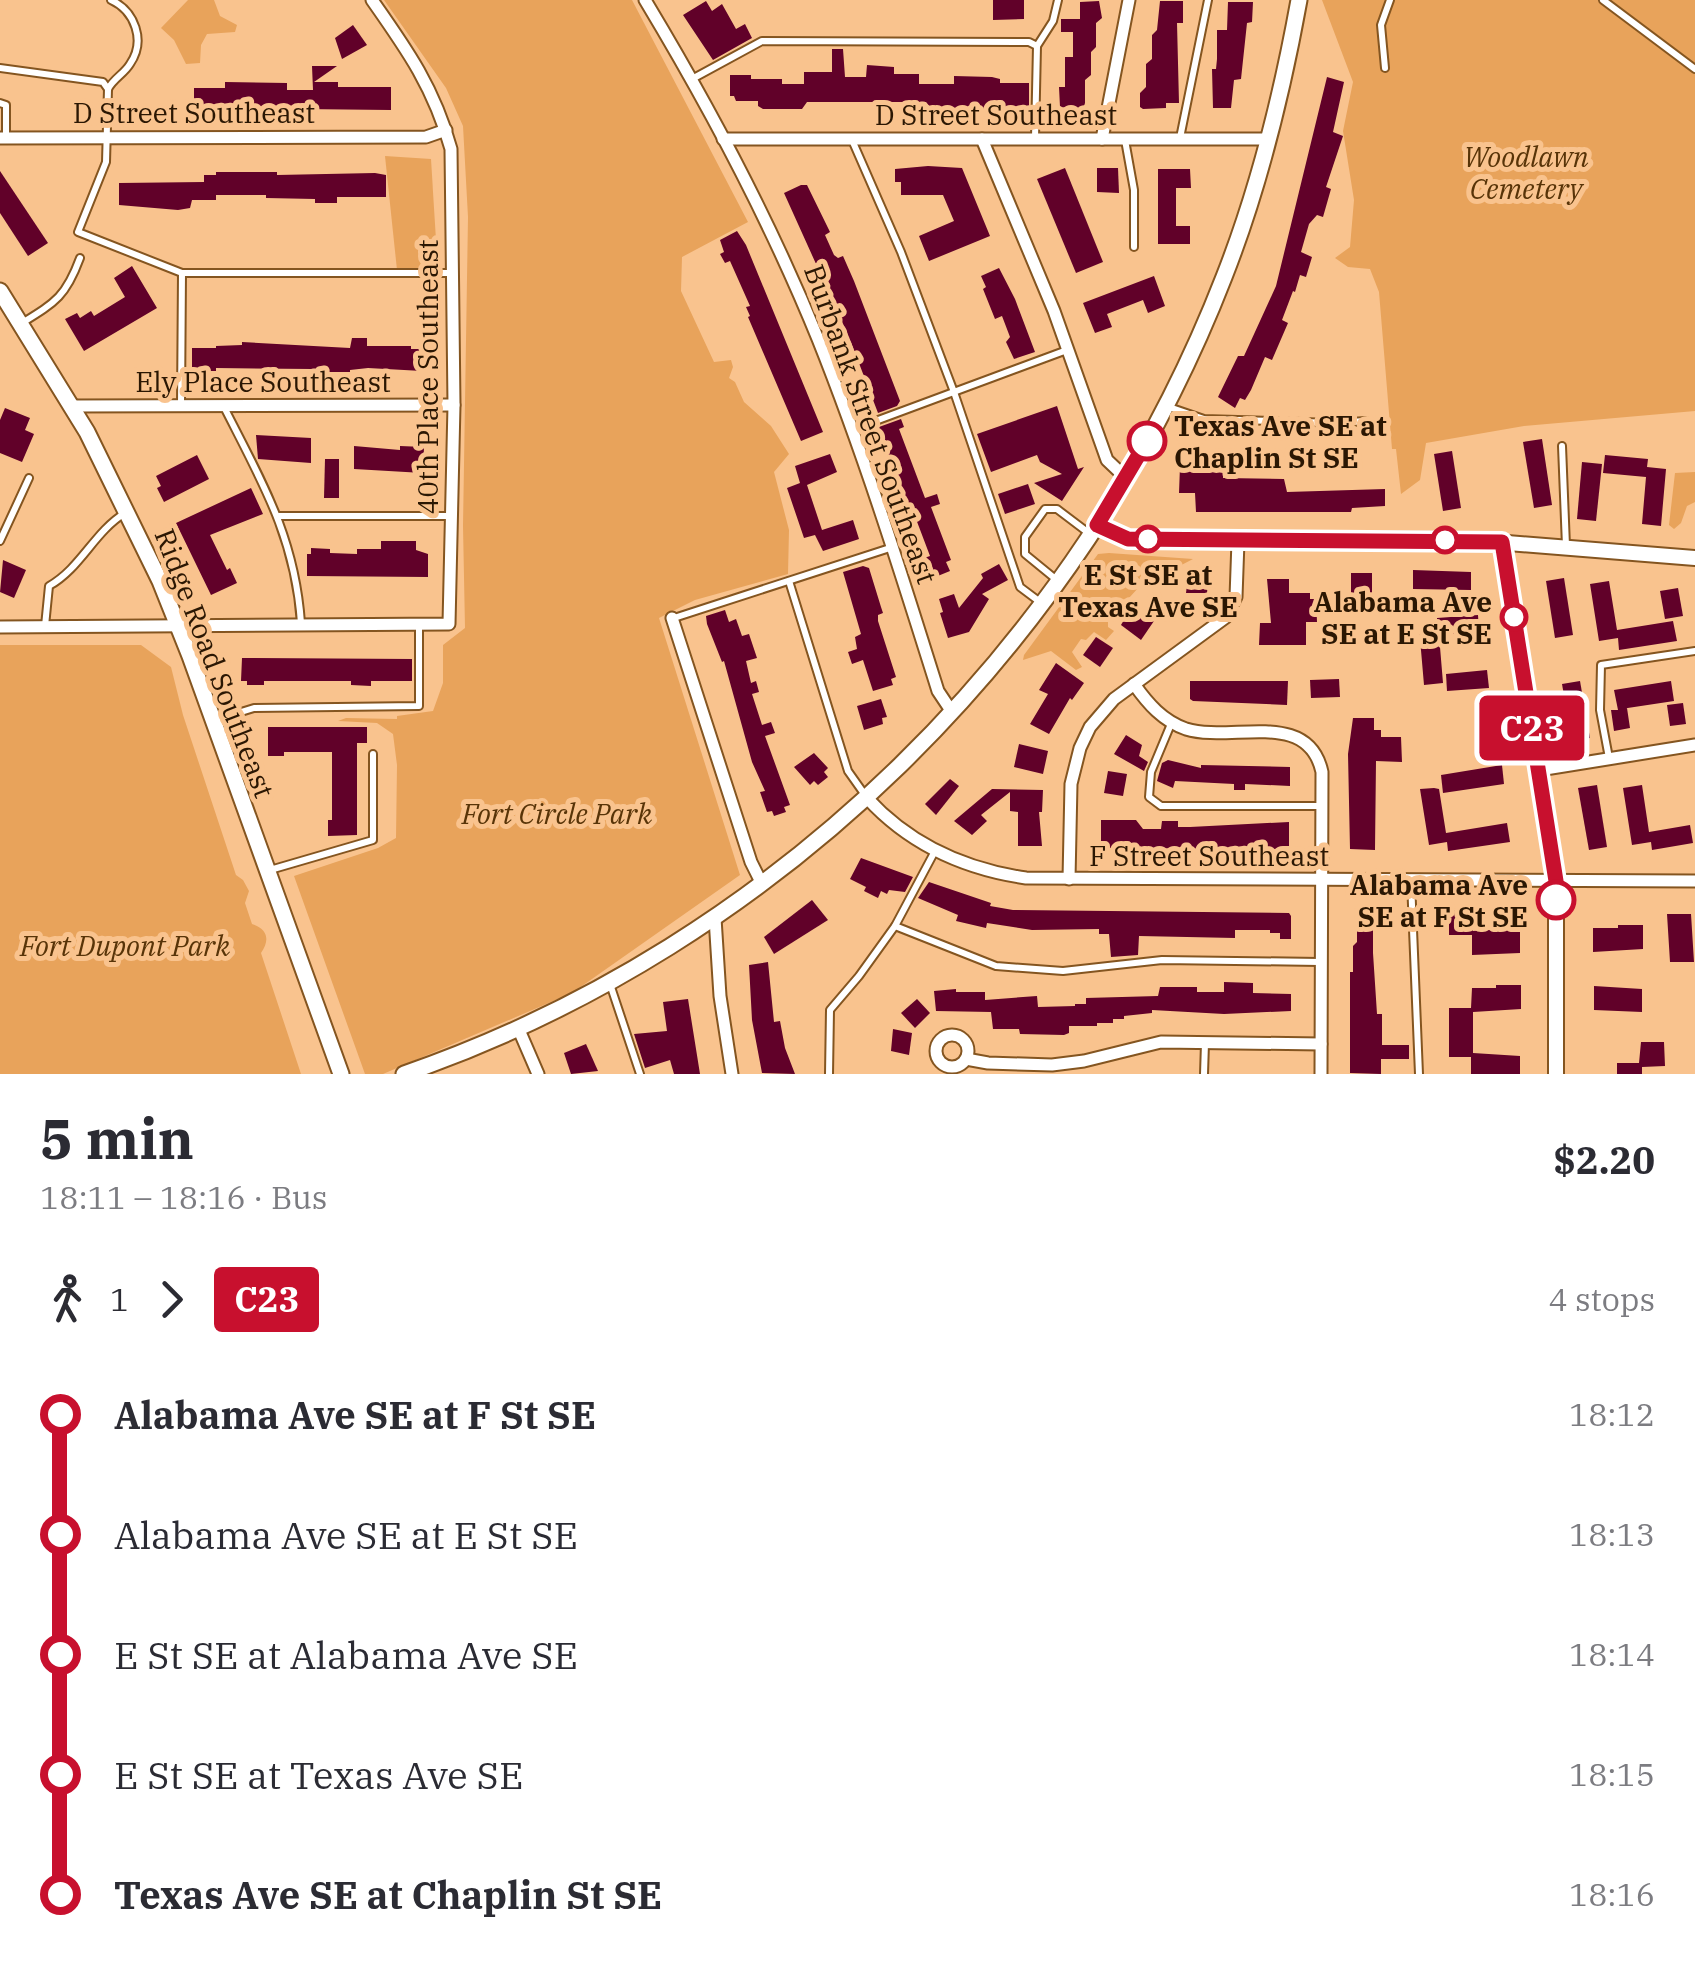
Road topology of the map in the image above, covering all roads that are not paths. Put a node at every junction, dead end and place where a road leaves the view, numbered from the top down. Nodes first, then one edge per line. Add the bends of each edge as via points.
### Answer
1 (112, 0) edge
2 (372, 0) edge
3 (644, 0) edge
4 (1058, 0) edge
5 (1129, 0) edge
6 (1208, 0) edge
7 (1299, 0) edge
8 (1390, 0) edge
9 (1602, 0) edge
10 (1037, 46) junction
11 (0, 68) edge
12 (1385, 68) dead end
13 (1695, 69) edge
14 (691, 80) junction
15 (108, 89) junction
16 (0, 103) edge
17 (446, 130) junction
18 (105, 137) junction
19 (3, 138) edge
20 (1269, 138) junction
21 (723, 139) junction
22 (852, 139) junction
23 (982, 139) junction
24 (1035, 139) junction
25 (1102, 139) junction
26 (1125, 139) junction
27 (1180, 139) junction
28 (1134, 247) dead end
29 (80, 258) dead end
30 (453, 272) junction
31 (182, 273) junction
32 (0, 291) edge
33 (21, 324) junction
34 (1068, 350) junction
35 (954, 392) junction
36 (72, 406) junction
37 (181, 406) junction
38 (223, 406) junction
39 (454, 406) junction
40 (1165, 406) junction
41 (1366, 421) dead end
42 (852, 430) junction
43 (1562, 446) dead end
44 (29, 478) dead end
45 (1126, 478) junction
46 (128, 511) junction
47 (279, 516) junction
48 (451, 516) junction
49 (1094, 530) junction
50 (0, 541) edge
51 (1238, 541) junction
52 (1502, 542) junction
53 (893, 547) junction
54 (1566, 548) junction
55 (1695, 558) edge
56 (789, 581) junction
57 (1059, 582) junction
58 (1042, 604) junction
59 (672, 618) joint
60 (419, 625) junction
61 (301, 626) junction
62 (0, 627) edge
63 (45, 628) junction
64 (179, 628) junction
65 (1695, 650) edge
66 (1134, 684) junction
67 (952, 712) junction
68 (214, 720) junction
69 (1171, 722) junction
70 (1695, 744) edge
71 (374, 754) dead end
72 (1609, 758) junction
73 (1539, 770) junction
74 (867, 798) junction
75 (1321, 806) junction
76 (935, 851) junction
77 (268, 870) junction
78 (1070, 880) junction
79 (1321, 881) junction
80 (1412, 881) junction
81 (1556, 881) junction
82 (1695, 881) edge
83 (762, 884) junction
84 (716, 918) junction
85 (894, 926) junction
86 (1321, 962) junction
87 (610, 983) junction
88 (519, 1030) junction
89 (1205, 1042) junction
90 (1320, 1044) junction
91 (966, 1059) dead end
92 (340, 1074) edge
93 (404, 1074) edge
94 (538, 1074) edge
95 (640, 1074) edge
96 (732, 1074) edge
97 (828, 1074) edge
98 (1204, 1074) edge
99 (1320, 1074) edge
100 (1419, 1074) edge
101 (1556, 1074) edge

1 - 15 lane via 134,22 138,44
2 - 17 street, 40th Place Southeast via 428,83
3 - 14 street, Burbank Street Southeast
4 - 10 lane
5 - 25 street
6 - 27 lane
7 - 20 main road
8 - 12 lane via 1381,25
9 - 13 lane
10 - 14 lane via 762,41
10 - 24 lane
11 - 15 lane via 103,82
14 - 21 street, Burbank Street Southeast
15 - 18 lane
16 - 19 lane via 6,105
17 - 18 street, D Street Southeast via 426,137
17 - 30 street, 40th Place Southeast via 452,149
18 - 19 street, D Street Southeast
18 - 31 lane via 106,162 78,232
20 - 27 street, D Street Southeast
20 - 40 main road via 1224,277
21 - 22 street, D Street Southeast
21 - 42 street, Burbank Street Southeast via 796,287
22 - 23 street, D Street Southeast
22 - 35 lane
23 - 24 street, D Street Southeast
23 - 34 street
24 - 25 street, D Street Southeast
25 - 26 street, D Street Southeast
26 - 27 street, D Street Southeast
26 - 28 lane
29 - 33 lane via 59,300
30 - 31 lane
30 - 39 street, 40th Place Southeast
31 - 37 lane
32 - 33 main road, Ridge Road Southeast
33 - 36 main road, Ridge Road Southeast
34 - 35 lane
34 - 45 street via 1107,460
35 - 42 lane
35 - 58 lane via 1020,587
36 - 37 street, Ely Place Southeast
36 - 46 main road, Ridge Road Southeast
37 - 38 street, Ely Place Southeast
38 - 39 street, Ely Place Southeast
38 - 47 lane
39 - 48 street, 40th Place Southeast
40 - 41 lane via 1204,419
40 - 45 main road
42 - 53 street, Burbank Street Southeast
43 - 54 lane
44 - 50 lane
45 - 49 main road
46 - 63 lane via 50,586
46 - 64 main road, Ridge Road Southeast
47 - 48 lane
47 - 61 lane
48 - 60 street, 40th Place Southeast via 449,624
49 - 51 street via 1128,539
49 - 57 main road
49 - 57 lane via 1045,509 1025,537 1025,554
51 - 52 street
51 - 66 street via 1236,597 1226,617
52 - 54 street
52 - 73 street
53 - 56 lane
53 - 67 street, Burbank Street Southeast via 938,691
54 - 55 street
56 - 59 lane
56 - 74 lane via 848,771
57 - 58 main road
58 - 67 main road
59 - 83 street
60 - 61 street
60 - 68 lane via 419,706 254,708
61 - 64 street
62 - 63 street
63 - 64 street
64 - 68 main road, Ridge Road Southeast
65 - 72 lane via 1601,665
66 - 69 street
66 - 78 street via 1104,708 1080,748 1070,800
67 - 74 main road
68 - 77 main road, Ridge Road Southeast
69 - 75 street via 1194,731 1299,738 1320,766
69 - 75 lane via 1151,772 1149,796 1161,806
70 - 72 street
71 - 77 lane via 373,840
72 - 73 street
73 - 81 street
74 - 76 street, F Street Southeast
74 - 83 main road
75 - 79 street
76 - 78 street, F Street Southeast via 1004,875
76 - 85 lane
77 - 92 main road, Ridge Road Southeast
78 - 79 street, F Street Southeast
79 - 80 street, F Street Southeast
79 - 86 street
80 - 81 street, F Street Southeast
80 - 100 lane
81 - 82 street, F Street Southeast
81 - 101 street
83 - 84 main road
84 - 87 main road
84 - 96 street
85 - 86 lane via 996,966 1063,971 1162,960
85 - 97 lane via 830,1010
86 - 90 street
87 - 88 main road
87 - 95 lane
88 - 93 main road
88 - 94 street
89 - 90 street
89 - 91 street via 1152,1042 1065,1064
89 - 98 lane
90 - 99 street

